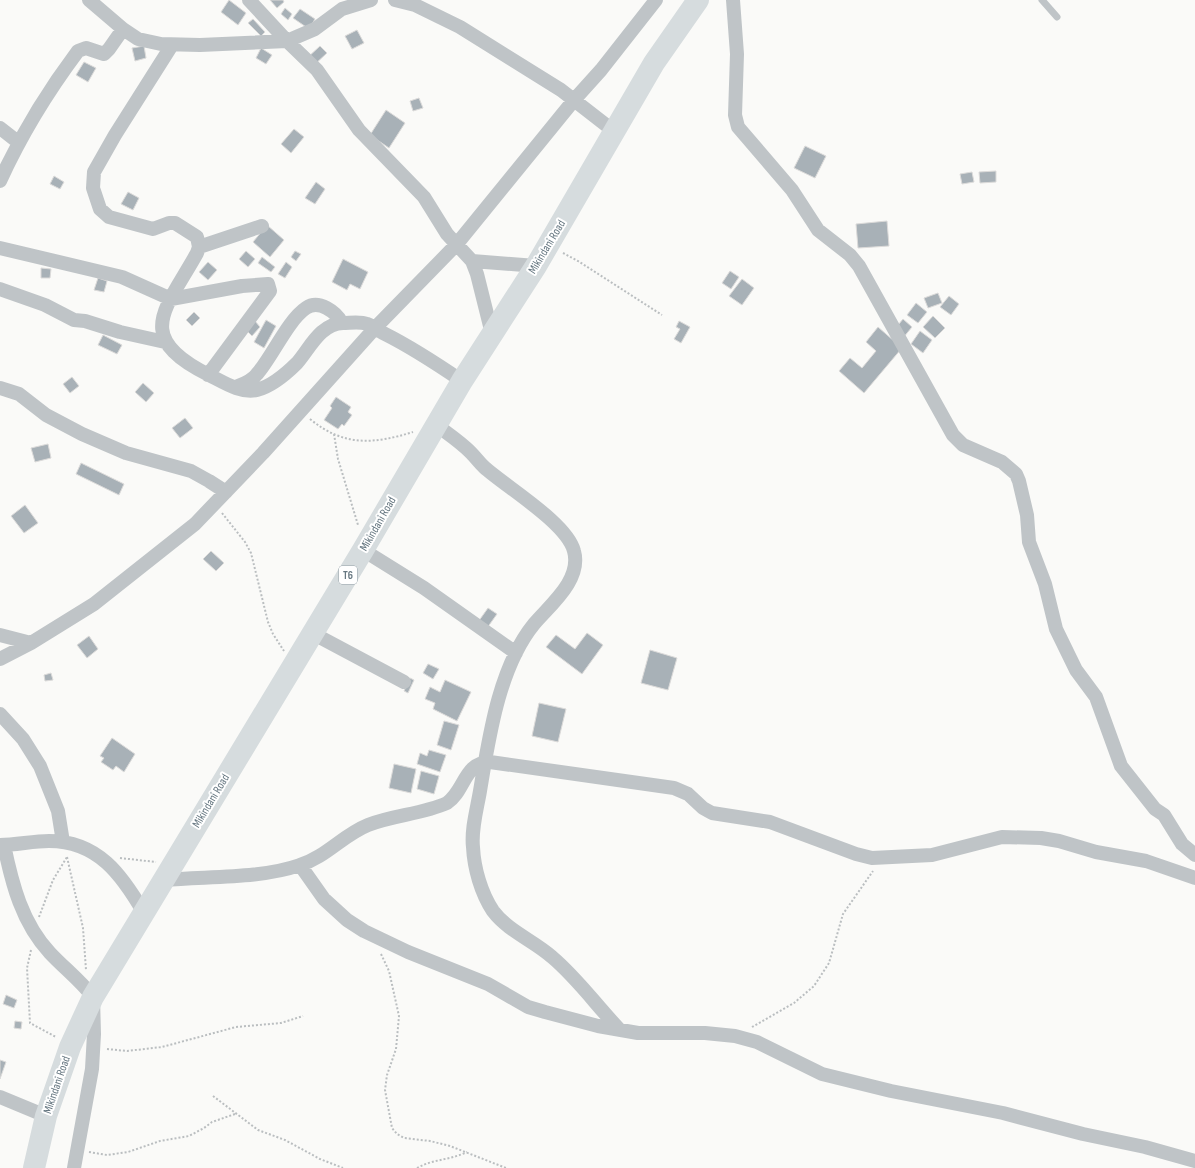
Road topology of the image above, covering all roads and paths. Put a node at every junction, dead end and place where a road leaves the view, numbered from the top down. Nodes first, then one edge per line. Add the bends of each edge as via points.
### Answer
1 (89, 0) edge
2 (249, 0) edge
3 (371, 0) edge
4 (396, 0) edge
5 (656, 0) edge
6 (733, 0) edge
7 (1042, 0) edge
8 (696, 1) edge
9 (1057, 17) dead end
10 (122, 29) junction
11 (286, 41) junction
12 (172, 45) junction
13 (574, 100) junction
14 (0, 128) edge
15 (615, 132) junction
16 (18, 142) junction
17 (0, 181) edge
18 (262, 226) dead end
19 (456, 245) junction
20 (199, 247) junction
21 (0, 248) edge
22 (547, 248) junction
23 (472, 261) junction
24 (536, 266) junction
25 (0, 289) edge
26 (171, 299) junction
27 (662, 315) dead end
28 (342, 323) junction
29 (375, 328) junction
30 (492, 334) junction
31 (165, 342) junction
32 (208, 375) junction
33 (462, 381) junction
34 (236, 387) junction
35 (0, 388) edge
36 (300, 411) junction
37 (436, 425) junction
38 (334, 434) junction
39 (226, 492) junction
40 (214, 503) junction
41 (363, 550) junction
42 (312, 633) junction
43 (0, 635) edge
44 (32, 643) junction
45 (516, 653) junction
46 (0, 658) edge
47 (293, 665) junction
48 (404, 682) dead end
49 (0, 714) edge
50 (484, 762) junction
51 (63, 842) junction
52 (2, 845) edge
53 (1195, 855) edge
54 (883, 858) junction
55 (103, 859) junction
56 (300, 865) junction
57 (169, 872) junction
58 (1195, 878) edge
59 (144, 913) junction
60 (34, 932) junction
61 (374, 936) junction
62 (90, 993) junction
63 (302, 1016) dead end
64 (619, 1028) junction
65 (735, 1036) junction
66 (70, 1047) junction
67 (93, 1048) junction
68 (213, 1096) dead end
69 (0, 1097) edge
70 (235, 1114) junction
71 (46, 1116) junction
72 (76, 1148) junction
73 (467, 1152) junction
74 (1195, 1161) edge
75 (34, 1168) edge
76 (74, 1168) edge
77 (343, 1168) edge
78 (417, 1168) edge
79 (506, 1168) edge

1 - 10 street
2 - 11 street
3 - 11 street via 342,10 315,29
4 - 13 street via 415,5 460,27
5 - 13 street
6 - 53 street via 737,54 735,115 738,127 784,180 818,230 850,255 859,266 953,435 963,445 1002,462 1016,474 1026,507 1029,542 1045,584 1056,629 1076,670 1096,697 1121,766 1155,809 1164,815 1182,844
7 - 9 lane
8 - 15 highway, Mikindani Road / T6 via 654,63
10 - 12 street via 150,43
10 - 16 street via 104,54 86,48 78,51
11 - 12 street
11 - 19 street via 325,80 359,130 424,198
12 - 20 street via 94,172 93,188 100,209 109,217 153,229 175,223 194,233
13 - 15 street
13 - 19 street
14 - 16 street
15 - 22 highway, Mikindani Road / T6
16 - 17 street
18 - 20 street
19 - 23 street
19 - 29 street
20 - 26 street
21 - 26 street via 122,276
22 - 24 highway, Mikindani Road / T6
22 - 27 path via 578,261
23 - 24 street
23 - 30 street
24 - 30 highway, Mikindani Road / T6
25 - 31 street via 45,305 74,320
26 - 31 street via 162,317 161,331
26 - 32 street via 249,285 269,285 270,291
28 - 29 street via 364,323
28 - 34 street via 323,331 297,363 270,384 254,391
28 - 34 street via 330,310 314,305 307,307 293,322 257,374
29 - 33 street via 420,352
29 - 36 street
30 - 33 highway, Mikindani Road / T6
31 - 32 street via 182,359
32 - 34 street
33 - 37 highway, Mikindani Road / T6
35 - 39 street via 19,394 46,415 82,434 126,453 191,472
36 - 38 path via 322,429
36 - 39 street
37 - 38 path via 374,441 359,441
37 - 41 highway, Mikindani Road / T6
37 - 45 street via 467,449 484,467 542,511 567,539 574,551 575,564 568,584 527,634
38 - 41 path via 338,459
39 - 40 street
40 - 44 street via 172,544 94,604
40 - 47 path via 249,548 271,631
41 - 42 highway, Mikindani Road / T6
41 - 45 street via 424,588
42 - 47 highway, Mikindani Road / T6
42 - 48 street
43 - 44 street
44 - 46 street
45 - 50 street via 497,707
47 - 57 highway, Mikindani Road / T6
49 - 51 street via 23,738 40,766 58,811
50 - 54 street via 674,788 688,794 712,813 770,822 856,854
50 - 56 street via 469,771 457,795 447,803 367,826 341,840 314,860
50 - 64 street via 473,840 474,860 481,888 493,911 506,924 574,976
51 - 52 street
51 - 55 street via 73,844
52 - 60 street via 15,893
54 - 58 street via 932,855 1002,837 1041,838 1146,861
54 - 65 path via 843,914 829,964 814,986 794,1002
55 - 57 path via 120,858
55 - 59 street via 124,881
56 - 57 street via 257,873
56 - 61 street via 317,890 336,910
57 - 59 highway, Mikindani Road / T6
59 - 62 highway, Mikindani Road / T6
60 - 62 street via 49,952
60 - 62 path via 53,880 66,857 85,937
60 - 66 path via 27,968 30,1023 59,1038
61 - 64 street via 488,984 528,1007 565,1018
61 - 73 path via 389,971 399,1016 396,1049 385,1090 392,1128 404,1138 430,1141
62 - 66 highway, Mikindani Road / T6
62 - 67 street
63 - 67 path via 281,1023 236,1027 162,1048
64 - 65 street via 638,1033 705,1033
65 - 74 street via 757,1042 822,1074 891,1091 1003,1113
66 - 71 highway, Mikindani Road / T6
67 - 72 street via 92,1069
68 - 70 path
69 - 71 street
70 - 72 path via 212,1122 189,1136 160,1141 128,1152 107,1156
70 - 77 path via 258,1130
71 - 75 highway, Mikindani Road / T6
72 - 76 street
73 - 78 path
73 - 79 path

